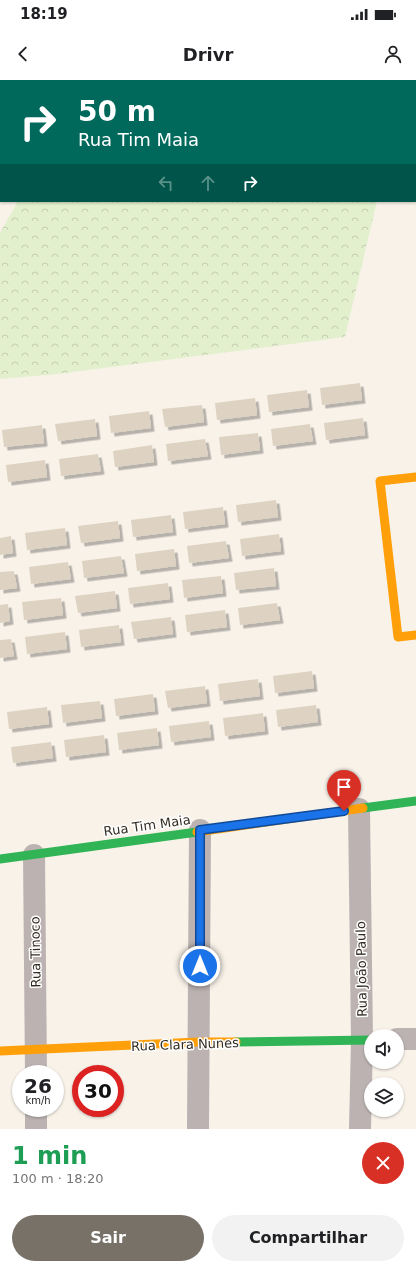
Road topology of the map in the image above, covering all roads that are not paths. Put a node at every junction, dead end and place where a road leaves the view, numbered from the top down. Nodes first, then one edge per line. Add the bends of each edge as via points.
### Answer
1 (416, 476) edge
2 (416, 635) edge
3 (416, 801) edge
4 (359, 809) junction
5 (200, 830) junction
6 (34, 855) junction
7 (0, 859) edge
8 (367, 1029) edge
9 (404, 1039) edge
10 (416, 1039) edge
11 (364, 1040) edge
12 (199, 1042) junction
13 (36, 1050) junction
14 (0, 1052) edge
15 (36, 1065) edge
16 (365, 1069) edge
17 (36, 1117) edge
18 (36, 1129) edge
19 (198, 1129) edge
20 (360, 1129) edge

1 - 2 street via 380,481 398,637
3 - 4 street, Rua Tim Maia
4 - 5 street, Rua Tim Maia
4 - 8 street, Rua João Paulo
5 - 6 street, Rua Tim Maia
5 - 12 street
6 - 7 street, Rua Tim Maia
6 - 13 street, Rua Tinoco
9 - 10 street
11 - 12 street, Rua Clara Nunes
12 - 13 street, Rua Clara Nunes
12 - 19 street
13 - 14 street, Rua Clara Nunes
13 - 15 street, Rua Tinoco
16 - 20 street, Rua João Paulo
17 - 18 street

